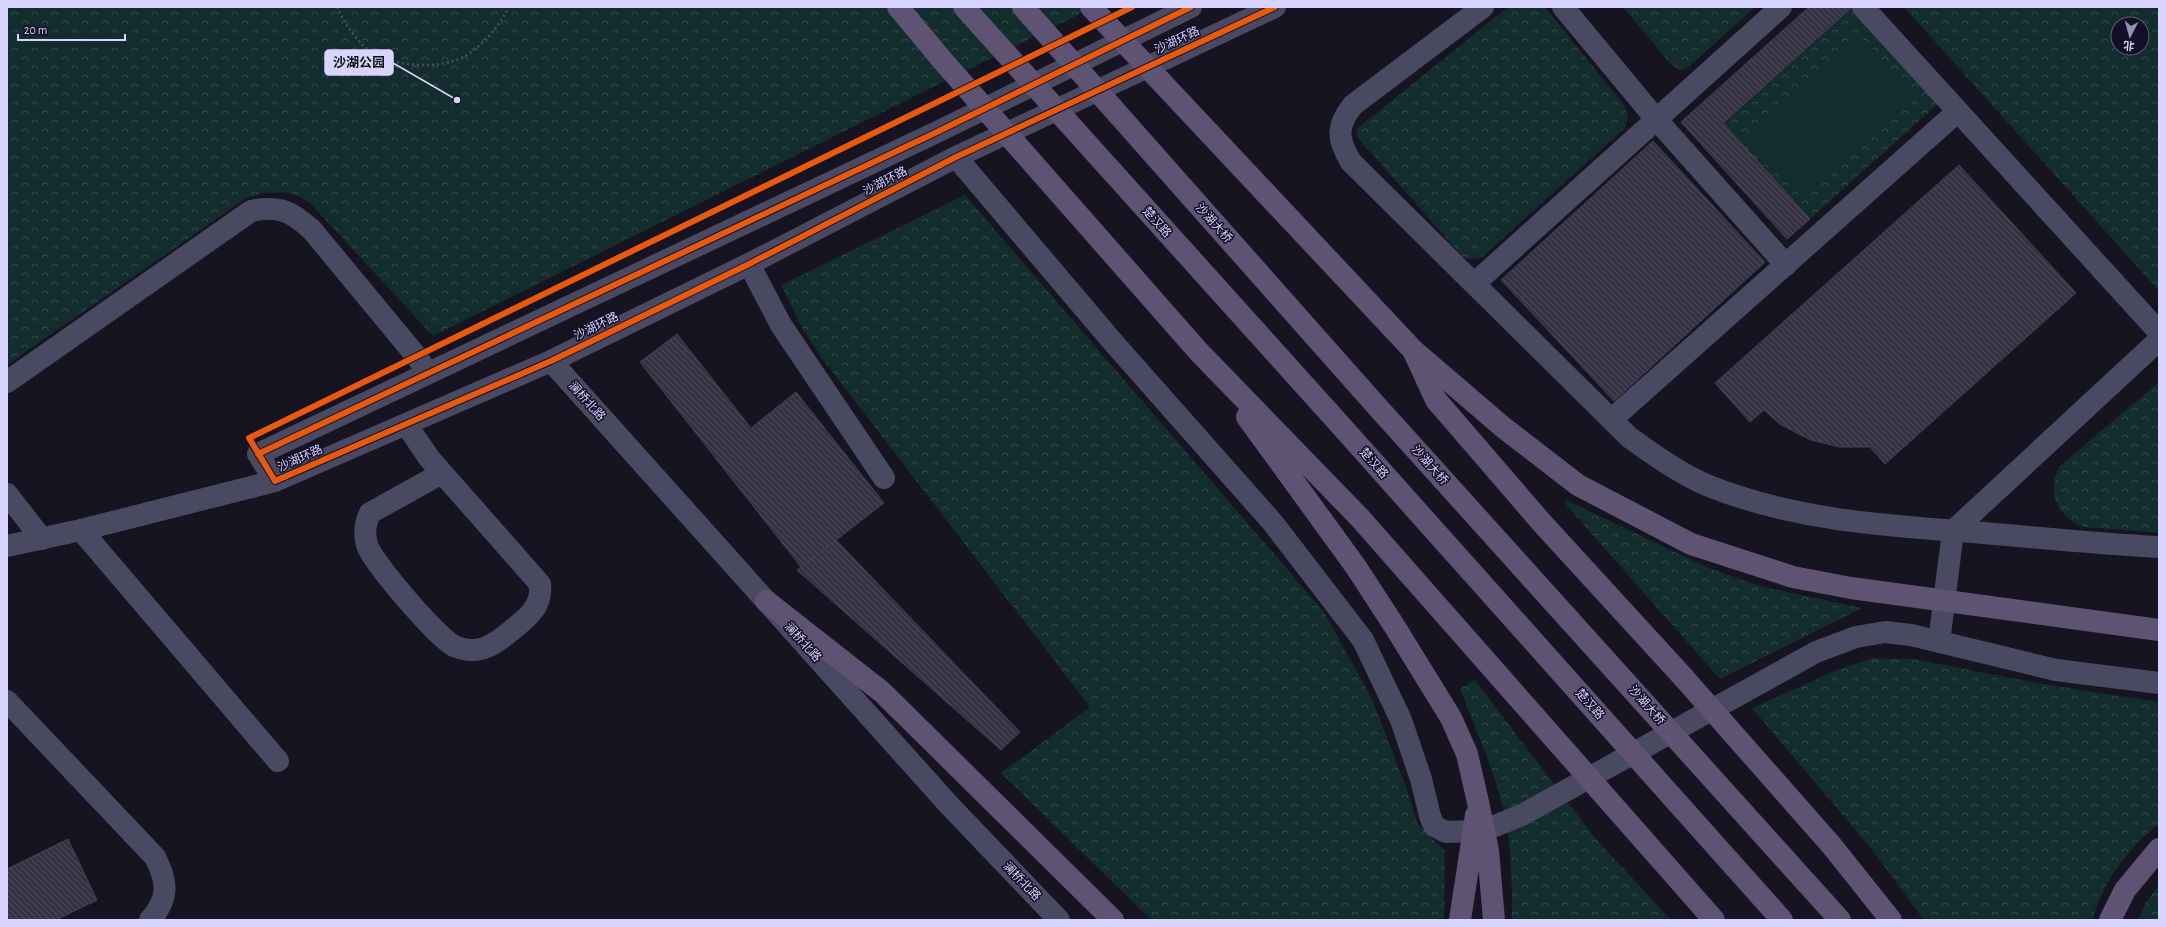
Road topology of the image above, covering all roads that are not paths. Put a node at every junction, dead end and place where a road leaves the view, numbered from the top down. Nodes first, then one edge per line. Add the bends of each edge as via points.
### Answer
1 (898, 7) edge
2 (964, 7) edge
3 (1023, 7) edge
4 (1091, 7) edge
5 (1191, 7) edge
6 (1275, 7) edge
7 (1483, 7) edge
8 (1563, 7) edge
9 (1781, 7) edge
10 (1863, 7) edge
11 (1957, 112) junction
12 (1656, 119) junction
13 (956, 157) junction
14 (749, 264) junction
15 (1786, 265) junction
16 (1475, 283) junction
17 (2159, 332) edge
18 (2159, 340) edge
19 (1413, 350) junction
20 (1199, 352) junction
21 (551, 360) junction
22 (427, 372) junction
23 (7, 382) edge
24 (1612, 419) junction
25 (401, 426) junction
26 (434, 477) junction
27 (884, 478) dead end
28 (275, 480) junction
29 (7, 494) edge
30 (81, 530) junction
31 (1953, 531) junction
32 (42, 539) junction
33 (7, 546) edge
34 (2159, 547) edge
35 (766, 601) junction
36 (2159, 630) edge
37 (1938, 642) junction
38 (2159, 683) edge
39 (7, 701) edge
40 (278, 761) dead end
41 (1478, 802) junction
42 (2159, 849) edge
43 (150, 920) edge
44 (1059, 920) edge
45 (1113, 920) edge
46 (1460, 920) edge
47 (1494, 920) edge
48 (1714, 920) edge
49 (1782, 920) edge
50 (1840, 920) edge
51 (1891, 920) edge
52 (2110, 920) edge

1 - 20 main road, bridge
2 - 49 main road, 楚汉路, bridge
3 - 50 main road, 沙湖大桥, bridge via 1373,402
4 - 19 main road, bridge
5 - 22 street, 沙湖环路 via 929,135
6 - 13 street, 沙湖环路
7 - 16 street via 1353,105 1342,122 1340,134 1342,148 1351,162
8 - 12 street
9 - 12 street
10 - 11 street
11 - 15 street
11 - 17 street
12 - 15 street
12 - 16 street
13 - 14 street, 沙湖环路
13 - 37 street via 1112,341 1273,523 1363,640 1401,720 1434,826 1446,832 1474,831 1522,815 1816,652 1856,637 1885,632
14 - 21 street, 沙湖环路
14 - 27 street via 781,325
15 - 24 street
16 - 24 street
18 - 31 street
19 - 36 main road, bridge via 1504,428 1578,485 1691,544 1793,577 1851,588
19 - 51 main road, bridge via 1436,400 1542,523 1684,678 1832,846
20 - 41 main road, bridge via 1356,567 1396,627 1451,718 1467,754
20 - 48 main road, bridge via 1360,518
21 - 25 street, 沙湖环路
21 - 35 street, 澜桥北路
22 - 23 street via 312,230 298,217 283,210 267,208 251,211
22 - 28 street, 沙湖环路 via 258,454
24 - 31 street via 1629,437 1657,458 1708,486 1735,495 1836,519
25 - 26 street
25 - 28 street, 沙湖环路
26 - 26 street via 370,513 366,526 367,544 375,561 436,632 454,646 478,650 506,635 532,613 540,599 540,584
28 - 30 street, 沙湖环路
29 - 32 street
30 - 32 street, 沙湖环路
30 - 40 street
31 - 34 street
31 - 37 street
32 - 33 street, 沙湖环路
35 - 44 street, 澜桥北路 via 949,805
35 - 45 main road via 882,692
37 - 38 street via 2056,670
39 - 43 street via 155,857 162,871 165,886 163,901
41 - 46 main road, bridge
41 - 47 main road, bridge via 1488,851
42 - 52 main road via 2125,890

